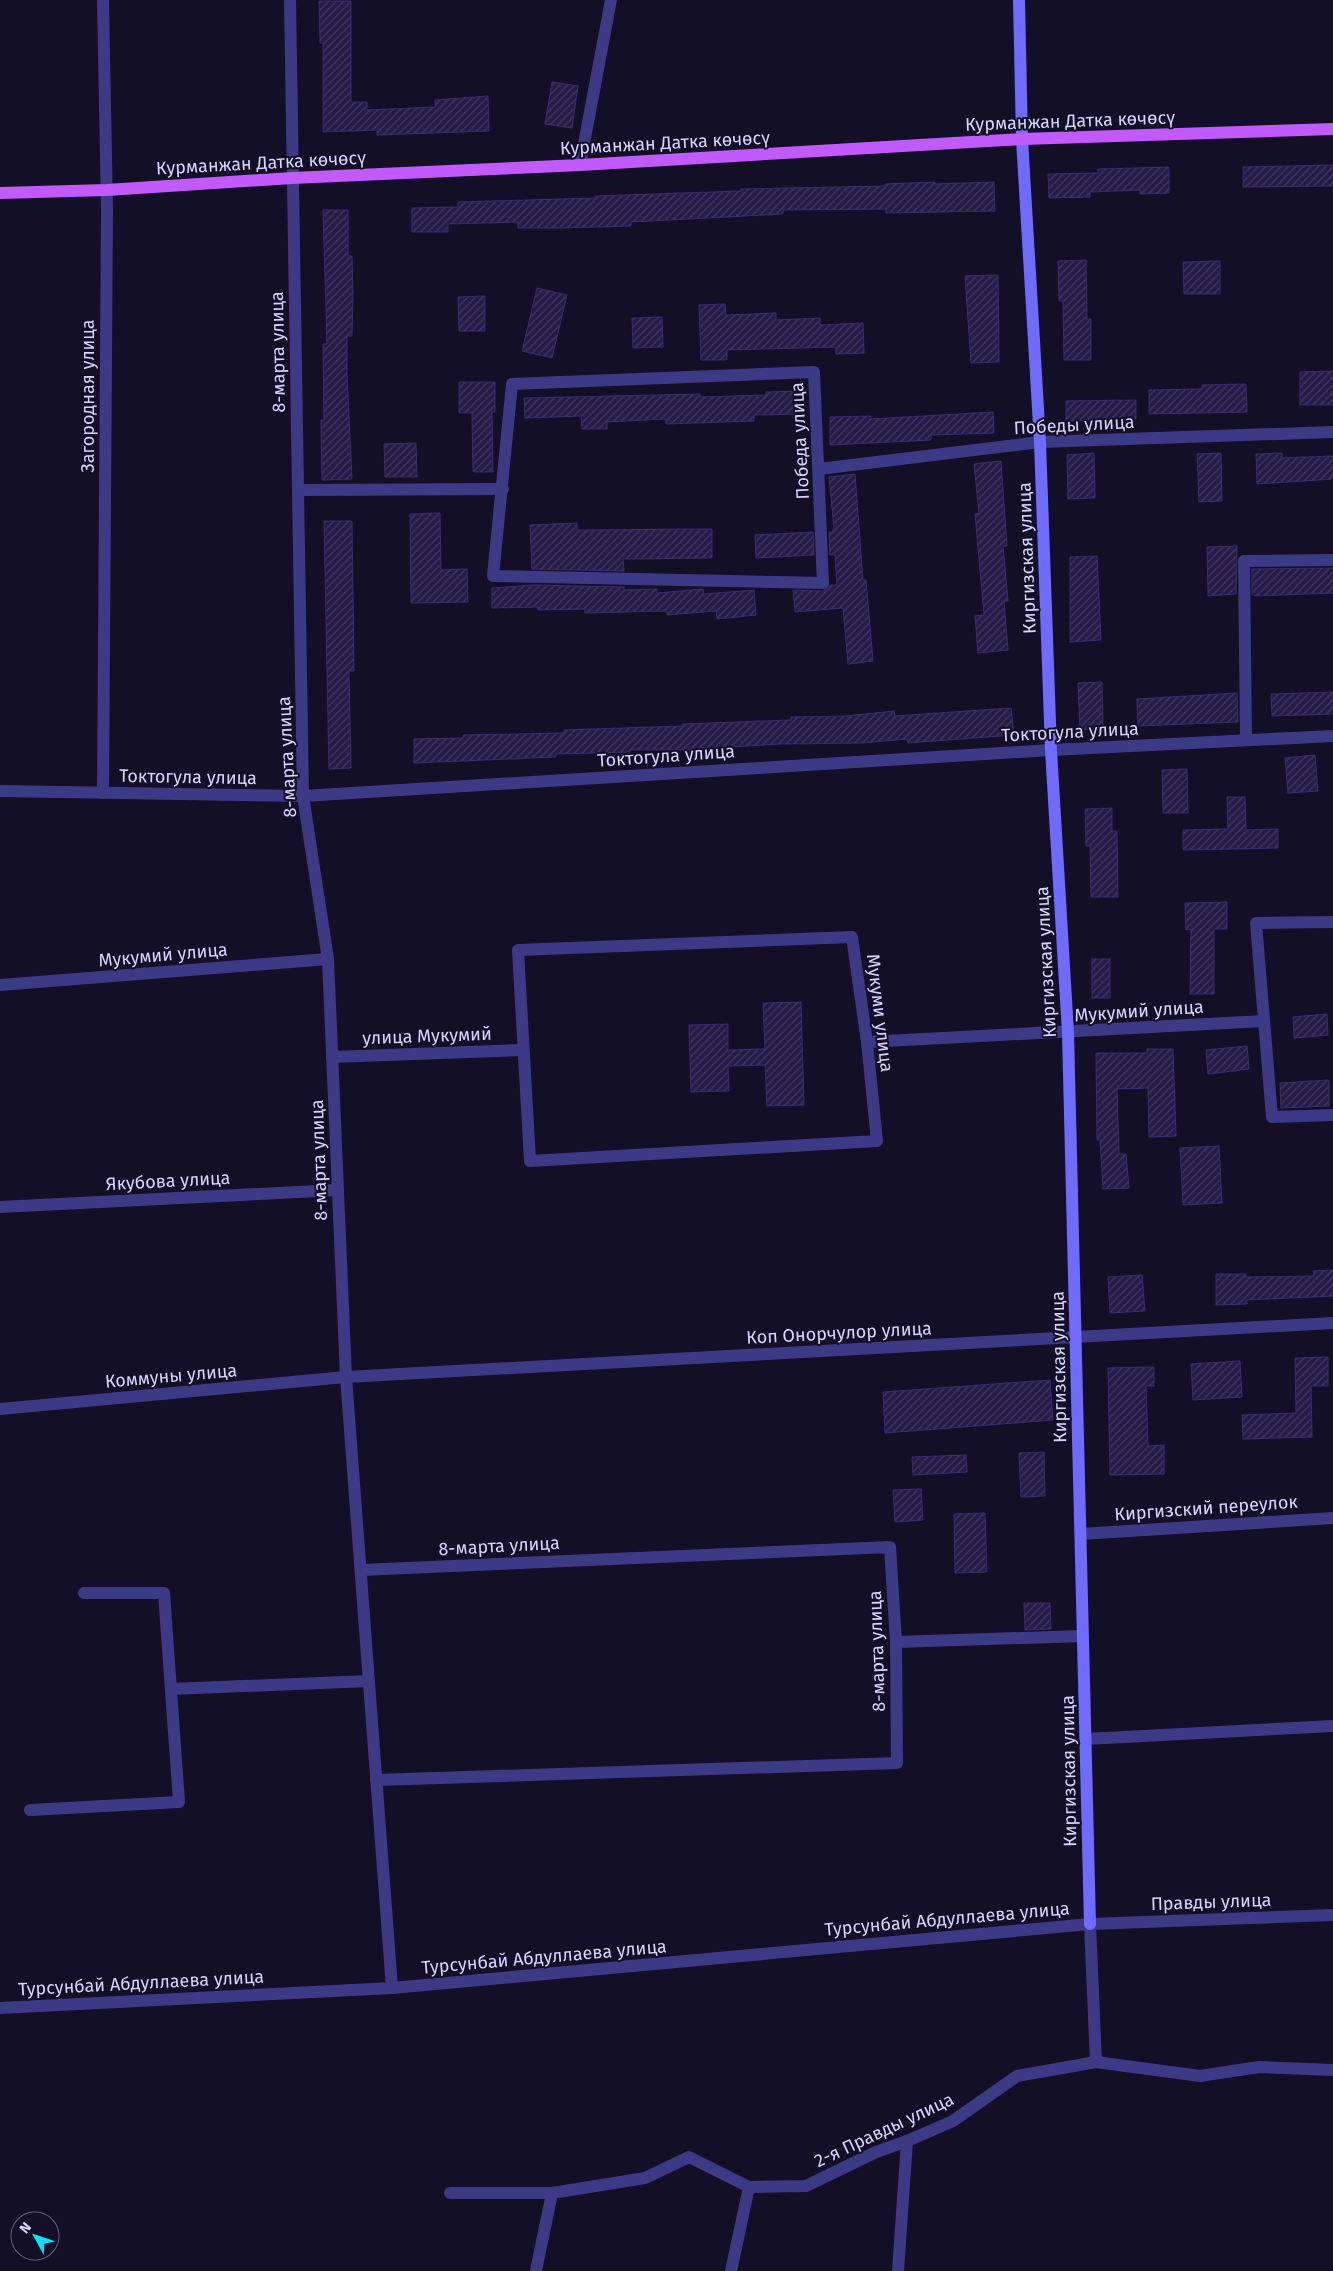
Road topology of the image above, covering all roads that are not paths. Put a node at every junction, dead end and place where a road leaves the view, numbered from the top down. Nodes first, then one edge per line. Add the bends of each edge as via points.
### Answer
1 (104, 0) edge
2 (290, 0) edge
3 (611, 0) edge
4 (1019, 0) edge
5 (1333, 129) edge
6 (1022, 140) junction
7 (580, 165) junction
8 (292, 178) junction
9 (107, 190) junction
10 (0, 193) edge
11 (1333, 432) edge
12 (1040, 442) junction
13 (819, 469) junction
14 (503, 489) junction
15 (298, 490) junction
16 (1333, 560) edge
17 (1333, 736) edge
18 (1246, 739) junction
19 (1051, 750) junction
20 (0, 791) edge
21 (103, 793) junction
22 (303, 796) junction
23 (1333, 922) edge
24 (328, 959) junction
25 (0, 985) edge
26 (1264, 1021) junction
27 (1068, 1033) junction
28 (867, 1042) junction
29 (523, 1050) junction
30 (332, 1057) junction
31 (1333, 1115) edge
32 (338, 1190) junction
33 (0, 1207) edge
34 (1333, 1323) edge
35 (1076, 1337) junction
36 (346, 1377) junction
37 (0, 1409) edge
38 (1333, 1518) edge
39 (1081, 1534) junction
40 (361, 1570) junction
41 (84, 1593) dead end
42 (1083, 1636) junction
43 (896, 1642) junction
44 (369, 1681) junction
45 (170, 1689) junction
46 (1333, 1726) edge
47 (1086, 1739) junction
48 (376, 1780) junction
49 (30, 1810) dead end
50 (1333, 1915) edge
51 (1090, 1924) junction
52 (392, 1988) junction
53 (0, 2008) edge
54 (1096, 2062) junction
55 (1333, 2070) edge
56 (907, 2142) junction
57 (749, 2186) junction
58 (450, 2193) dead end
59 (552, 2193) junction
60 (536, 2271) edge
61 (732, 2271) edge
62 (898, 2271) edge

1 - 9 street, Загородная улица
2 - 8 street, 8-марта улица
3 - 7 street
4 - 6 street, Киргизская улица
5 - 6 main road, Курманжан Датка көчөсү
6 - 7 main road, Курманжан Датка көчөсү
6 - 12 street, Киргизская улица
7 - 8 main road, Курманжан Датка көчөсү
8 - 9 main road, Курманжан Датка көчөсү
8 - 15 street, 8-марта улица
9 - 10 main road, Курманжан Датка көчөсү
9 - 21 street, Загородная улица
11 - 12 street, Победы улица
12 - 13 street, Победы улица
12 - 19 street, Киргизская улица
13 - 14 street, Победа улица via 814,372 512,384
13 - 14 street, Победа улица via 823,583 493,576
14 - 15 street
15 - 22 street, 8-марта улица
16 - 18 street via 1244,561
17 - 18 street, Токтогула улица
18 - 19 street, Токтогула улица
19 - 22 street, Токтогула улица
19 - 27 street, Киргизская улица
20 - 21 street, Токтогула улица
21 - 22 street, Токтогула улица
22 - 24 street, 8-марта улица
23 - 26 street via 1256,923
24 - 25 street, Мукумий улица
24 - 30 street, 8-марта улица
26 - 27 street, Мукумий улица
26 - 31 street via 1272,1117
27 - 28 street, Мукумий улица
27 - 35 street, Киргизская улица
28 - 29 street, Мукуми улица via 852,937 518,950
28 - 29 street, Мукуми улица via 877,1142 530,1161
29 - 30 street, улица Мукумий
30 - 32 street, 8-марта улица
32 - 33 street, Якубова улица
32 - 36 street, 8-марта улица
34 - 35 street, Коп Онорчулор улица
35 - 36 street, Коп Онорчулор улица
35 - 39 street, Киргизская улица
36 - 37 street, Коммуны улица
36 - 40 street, 8-марта улица
38 - 39 street, Киргизский переулок
39 - 42 street, Киргизская улица
40 - 43 street, 8-марта улица via 890,1547
40 - 44 street, 8-марта улица
41 - 45 street via 164,1593
42 - 43 street
42 - 47 street, Киргизская улица
43 - 48 street, 8-марта улица via 897,1763
44 - 45 street
44 - 48 street, 8-марта улица
45 - 49 street via 179,1802
46 - 47 street
47 - 51 street, Киргизская улица
48 - 52 street, 8-марта улица
50 - 51 street, Правды улица
51 - 52 street, Турсунбай Абдуллаева улица
51 - 54 street
52 - 53 street, Турсунбай Абдуллаева улица
54 - 55 street, 2-я Правды улица via 1200,2076 1259,2067
54 - 56 street, 2-я Правды улица via 1017,2076 953,2121
56 - 57 street, 2-я Правды улица via 876,2152 806,2186
56 - 62 street
57 - 59 street, 2-я Правды улица via 689,2157 645,2178
57 - 61 street
58 - 59 street, 2-я Правды улица
59 - 60 street

